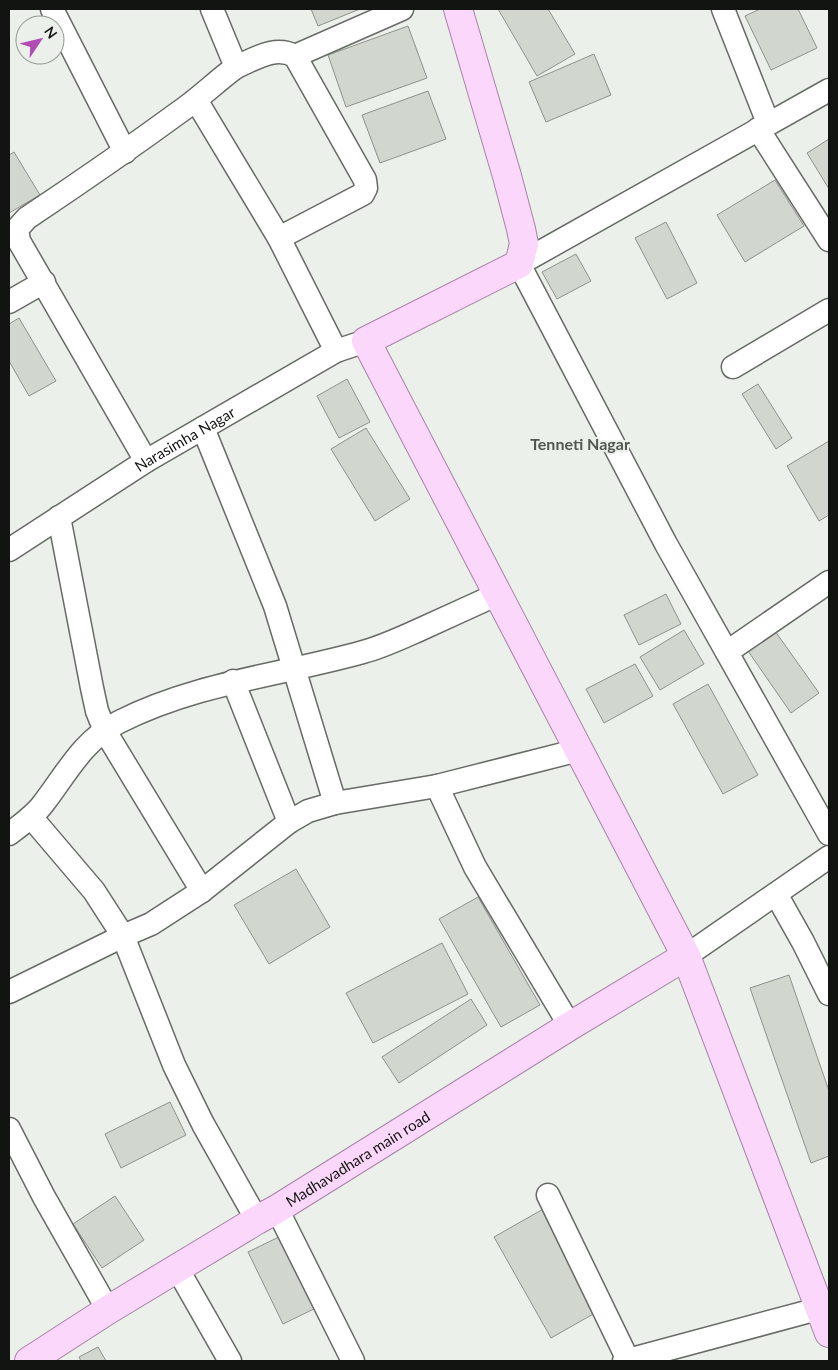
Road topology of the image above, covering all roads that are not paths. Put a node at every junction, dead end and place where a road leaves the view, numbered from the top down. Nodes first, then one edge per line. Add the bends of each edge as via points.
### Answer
1 (52, 9) edge
2 (212, 9) edge
3 (402, 9) edge
4 (723, 9) edge
5 (465, 11) edge
6 (378, 14) edge
7 (295, 56) junction
8 (236, 67) junction
9 (829, 90) edge
10 (196, 100) junction
11 (763, 126) junction
12 (125, 152) junction
13 (279, 238) junction
14 (829, 240) edge
15 (519, 264) junction
16 (44, 282) junction
17 (9, 302) edge
18 (829, 310) edge
19 (366, 341) junction
20 (336, 351) junction
21 (733, 367) dead end
22 (203, 428) junction
23 (146, 461) junction
24 (59, 518) junction
25 (9, 550) edge
26 (829, 582) edge
27 (498, 594) junction
28 (727, 652) junction
29 (296, 670) junction
30 (233, 682) junction
31 (105, 732) junction
32 (579, 750) junction
33 (437, 786) junction
34 (335, 803) junction
35 (31, 817) junction
36 (289, 822) junction
37 (9, 834) edge
38 (829, 834) edge
39 (829, 857) edge
40 (202, 891) junction
41 (776, 894) junction
42 (123, 936) junction
43 (686, 956) junction
44 (9, 992) edge
45 (829, 994) edge
46 (570, 1026) junction
47 (9, 1129) edge
48 (548, 1195) dead end
49 (267, 1214) junction
50 (178, 1268) junction
51 (108, 1310) junction
52 (826, 1316) edge
53 (29, 1361) edge
54 (230, 1361) edge
55 (353, 1361) edge
56 (626, 1361) edge

1 - 12 street
2 - 8 street
3 - 6 street
4 - 11 street
5 - 15 main road via 521,229 524,244
6 - 7 street
7 - 8 street via 286,51 272,52
7 - 13 street via 361,172 366,188 363,194
8 - 10 street
9 - 11 street
10 - 12 street
10 - 13 street
11 - 14 street
11 - 15 street
12 - 16 street via 27,218 17,229 19,241
13 - 20 street
15 - 19 main road
15 - 28 street via 666,544
16 - 17 street
16 - 23 street
18 - 21 street
19 - 20 street, Narasimha Nagar
19 - 27 main road
20 - 22 street, Narasimha Nagar
22 - 23 street, Narasimha Nagar
22 - 29 street via 276,606
23 - 24 street, Narasimha Nagar
24 - 25 street, Narasimha Nagar
24 - 31 street via 92,688
26 - 28 street
27 - 29 street via 365,652
27 - 32 main road
28 - 38 street
29 - 30 street
29 - 34 street
30 - 31 street via 163,704 119,722
30 - 36 street
31 - 35 street via 92,740
31 - 40 street
32 - 33 street
32 - 43 main road
33 - 34 street
33 - 46 street via 479,874
34 - 36 street via 308,811
35 - 37 street
35 - 42 street via 94,891
36 - 40 street
39 - 41 street
40 - 42 street via 151,924
41 - 43 street
41 - 45 street
42 - 44 street
42 - 49 street via 174,1065 204,1124
43 - 46 main road, Madhavadhara main road
43 - 52 main road
46 - 49 main road, Madhavadhara main road
47 - 51 street
48 - 56 street
49 - 50 main road, Madhavadhara main road
49 - 55 street
50 - 51 main road, Madhavadhara main road
50 - 54 street
51 - 53 main road, Madhavadhara main road
52 - 56 street

